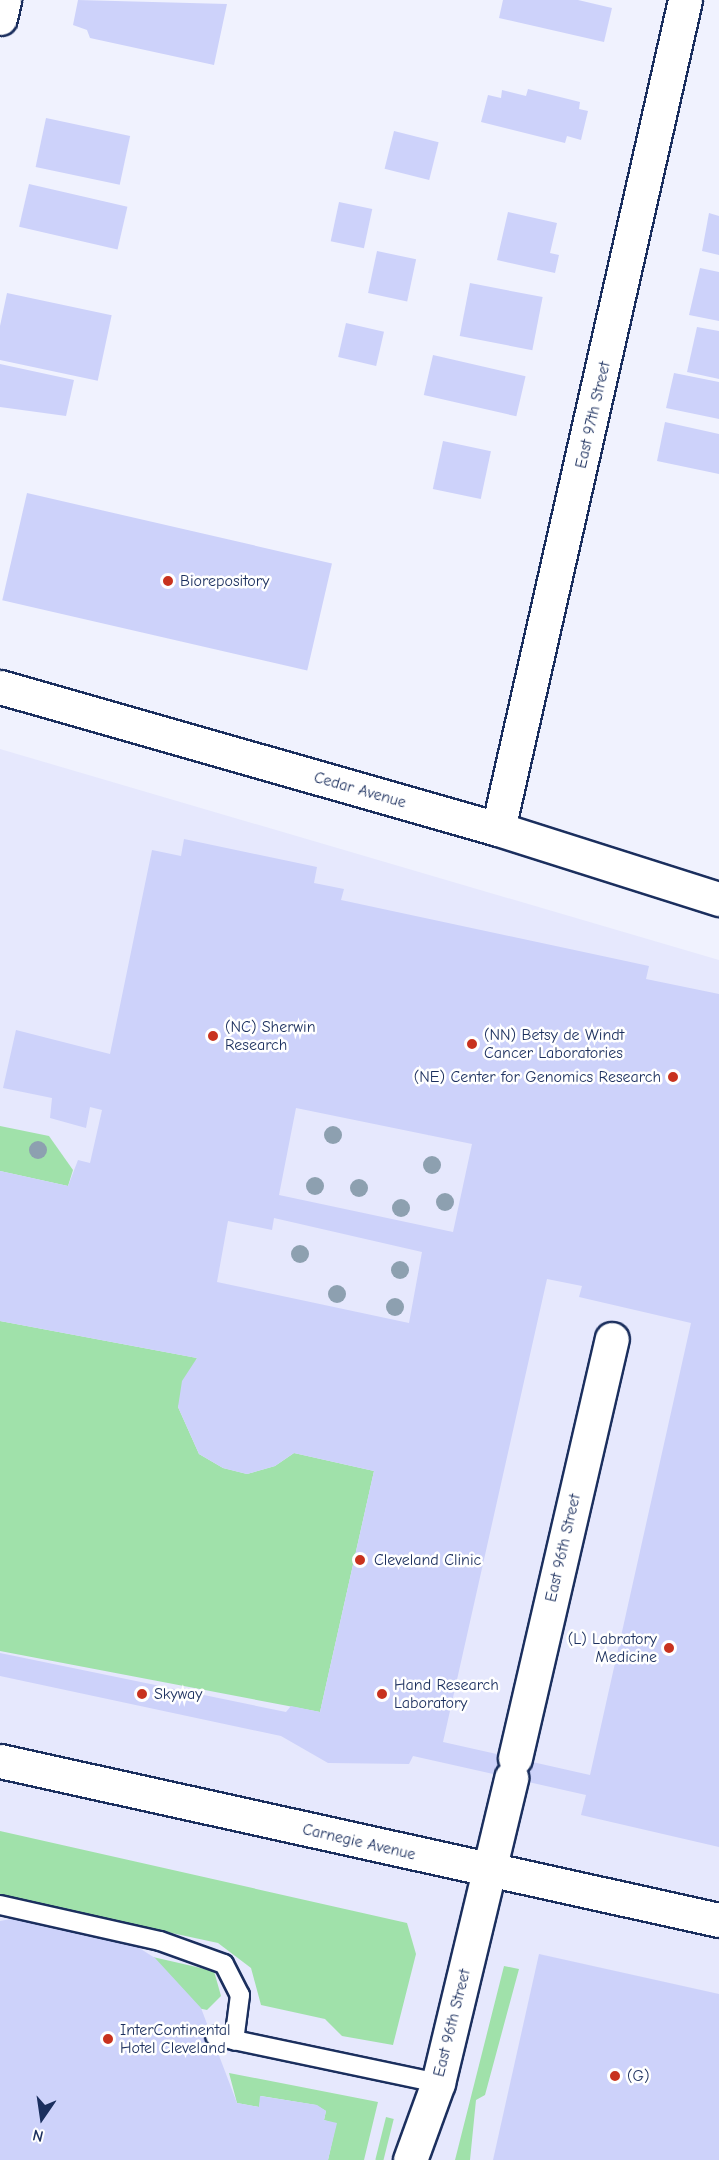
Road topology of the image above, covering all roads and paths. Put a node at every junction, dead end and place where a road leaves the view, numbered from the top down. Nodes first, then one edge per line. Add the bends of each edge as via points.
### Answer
1 (4, 0) edge
2 (685, 0) edge
3 (0, 18) edge
4 (0, 687) edge
5 (498, 829) junction
6 (719, 899) edge
7 (612, 1339) dead end
8 (0, 1761) edge
9 (490, 1871) junction
10 (0, 1905) edge
11 (719, 1920) edge
12 (215, 2036) dead end
13 (234, 2041) junction
14 (438, 2083) junction
15 (410, 2160) edge

1 - 3 street
2 - 5 street, East 97th Street
4 - 5 street, Cedar Avenue
5 - 6 street, Cedar Avenue
7 - 9 street, East 96th Street
8 - 9 street, Carnegie Avenue
9 - 11 street, Carnegie Avenue
9 - 14 street, East 96th Street
10 - 13 lane via 160,1941 224,1965 240,1995
12 - 13 lane
13 - 14 lane
14 - 15 street, East 96th Street

